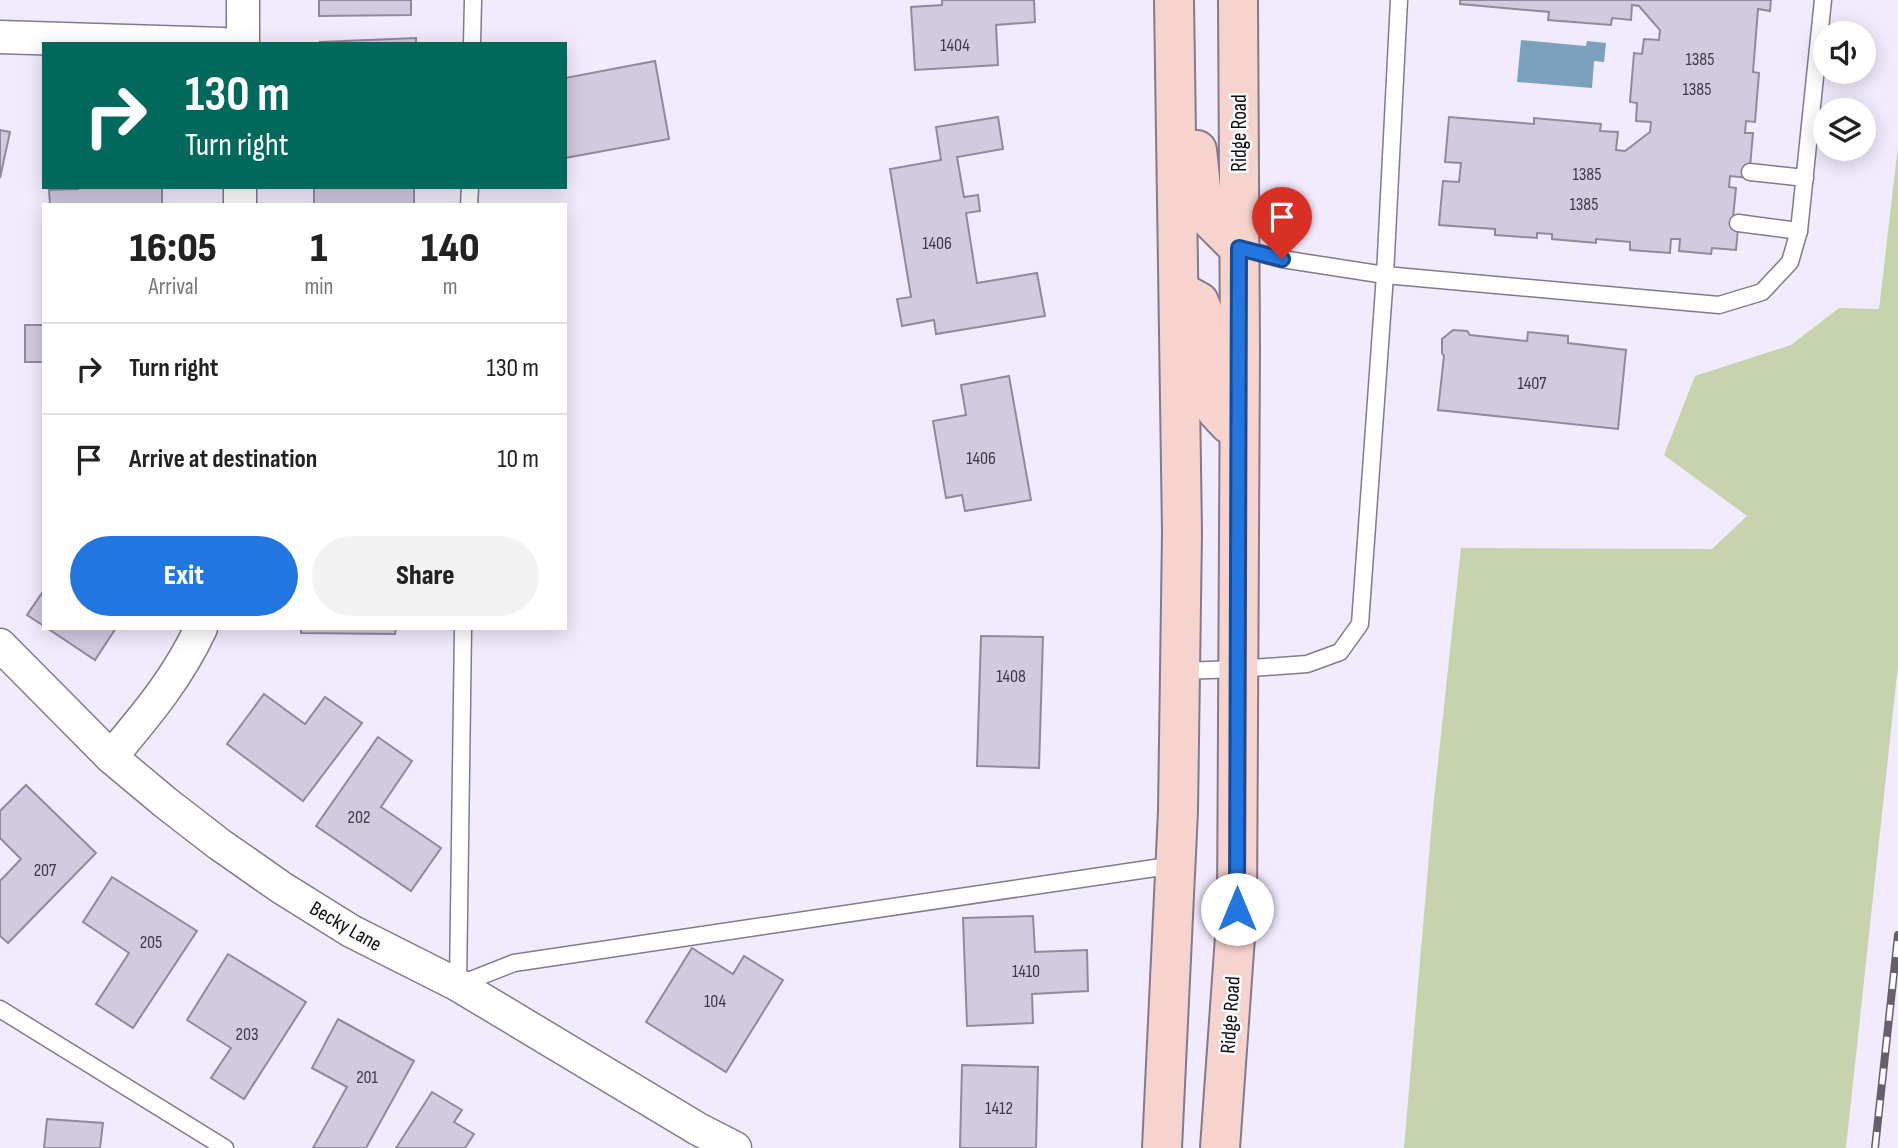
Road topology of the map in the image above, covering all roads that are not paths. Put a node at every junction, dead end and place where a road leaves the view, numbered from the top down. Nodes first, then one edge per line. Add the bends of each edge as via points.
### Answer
1 (243, 0) edge
2 (472, 0) edge
3 (1174, 0) edge
4 (1238, 0) edge
5 (1399, 0) edge
6 (1823, 0) edge
7 (0, 37) edge
8 (159, 42) edge
9 (243, 42) edge
10 (472, 42) edge
11 (1175, 85) junction
12 (1750, 173) dead end
13 (1805, 178) junction
14 (1738, 223) dead end
15 (1799, 230) junction
16 (1239, 248) junction
17 (1385, 275) junction
18 (1179, 291) junction
19 (1239, 437) junction
20 (200, 630) edge
21 (463, 630) edge
22 (0, 645) edge
23 (1238, 669) junction
24 (1180, 671) junction
25 (111, 757) junction
26 (1175, 865) junction
27 (458, 985) junction
28 (0, 1009) edge
29 (225, 1148) edge
30 (735, 1148) edge
31 (1162, 1148) edge
32 (1220, 1148) edge

1 - 9 street
2 - 10 lane
3 - 11 main road
4 - 16 main road, Ridge Road
5 - 17 lane
6 - 13 lane
7 - 8 street
11 - 16 main road via 1196,113 1202,197 1210,219
11 - 18 main road
12 - 13 lane
13 - 15 lane
14 - 15 lane
15 - 17 lane via 1790,262 1762,292 1719,305
16 - 17 lane
16 - 19 main road, Ridge Road
17 - 23 lane via 1360,624 1340,652 1307,664
18 - 19 main road via 1199,302 1206,318 1216,410
18 - 24 main road
19 - 23 main road, Ridge Road
20 - 25 street via 165,693
21 - 27 lane
22 - 25 street, Becky Lane
23 - 24 lane
23 - 32 main road, Ridge Road via 1237,909
24 - 26 main road
25 - 27 street, Becky Lane via 282,888 351,932
26 - 27 lane via 514,963
26 - 31 main road
27 - 30 street, Becky Lane
28 - 29 lane

